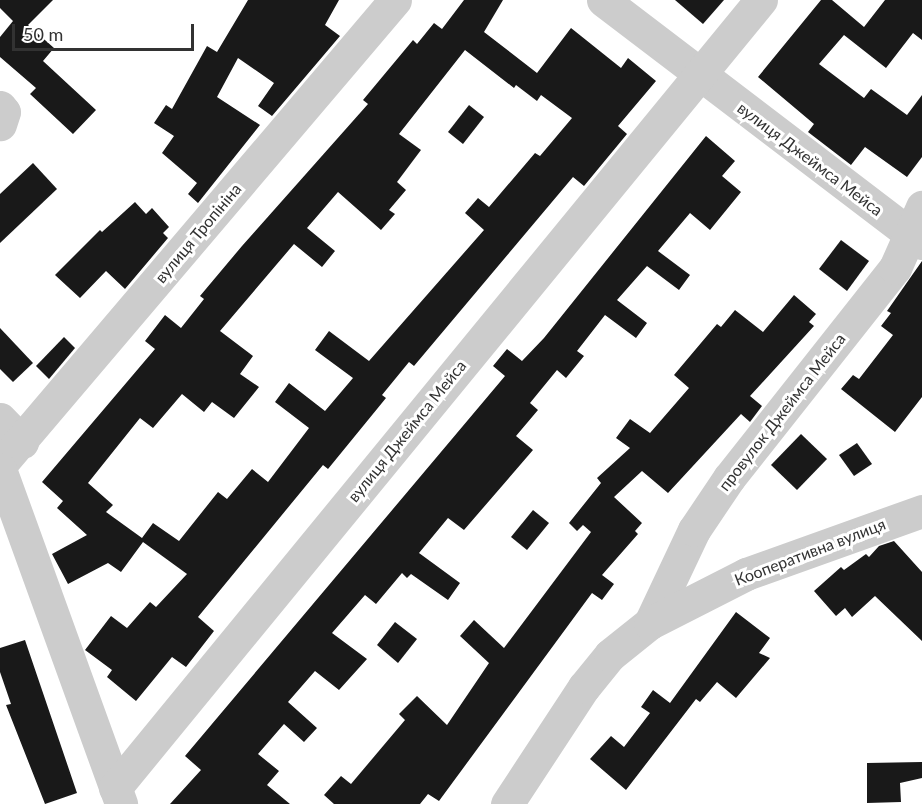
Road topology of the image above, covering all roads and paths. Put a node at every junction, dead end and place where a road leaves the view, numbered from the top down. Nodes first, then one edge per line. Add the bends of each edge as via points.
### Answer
1 (395, 0) edge
2 (603, 0) edge
3 (761, 0) edge
4 (699, 75) junction
5 (0, 107) edge
6 (0, 124) edge
7 (918, 228) edge
8 (6, 449) edge
9 (922, 511) edge
10 (650, 623) junction
11 (118, 796) edge
12 (507, 804) edge

1 - 8 street, вулиця Тропініна
2 - 4 street, вулиця Джеймса Мейса
3 - 4 street, вулиця Джеймса Мейса
4 - 7 street, вулиця Джеймса Мейса
4 - 11 street, вулиця Джеймса Мейса
5 - 6 street via 4,112
7 - 10 street, провулок Джеймса Мейса via 895,268 729,478 693,530
8 - 11 street, вулиця Джеймса Мейса
9 - 10 street, Кооперативна вулиця via 746,574
10 - 12 street, Кооперативна вулиця via 610,655 584,687

